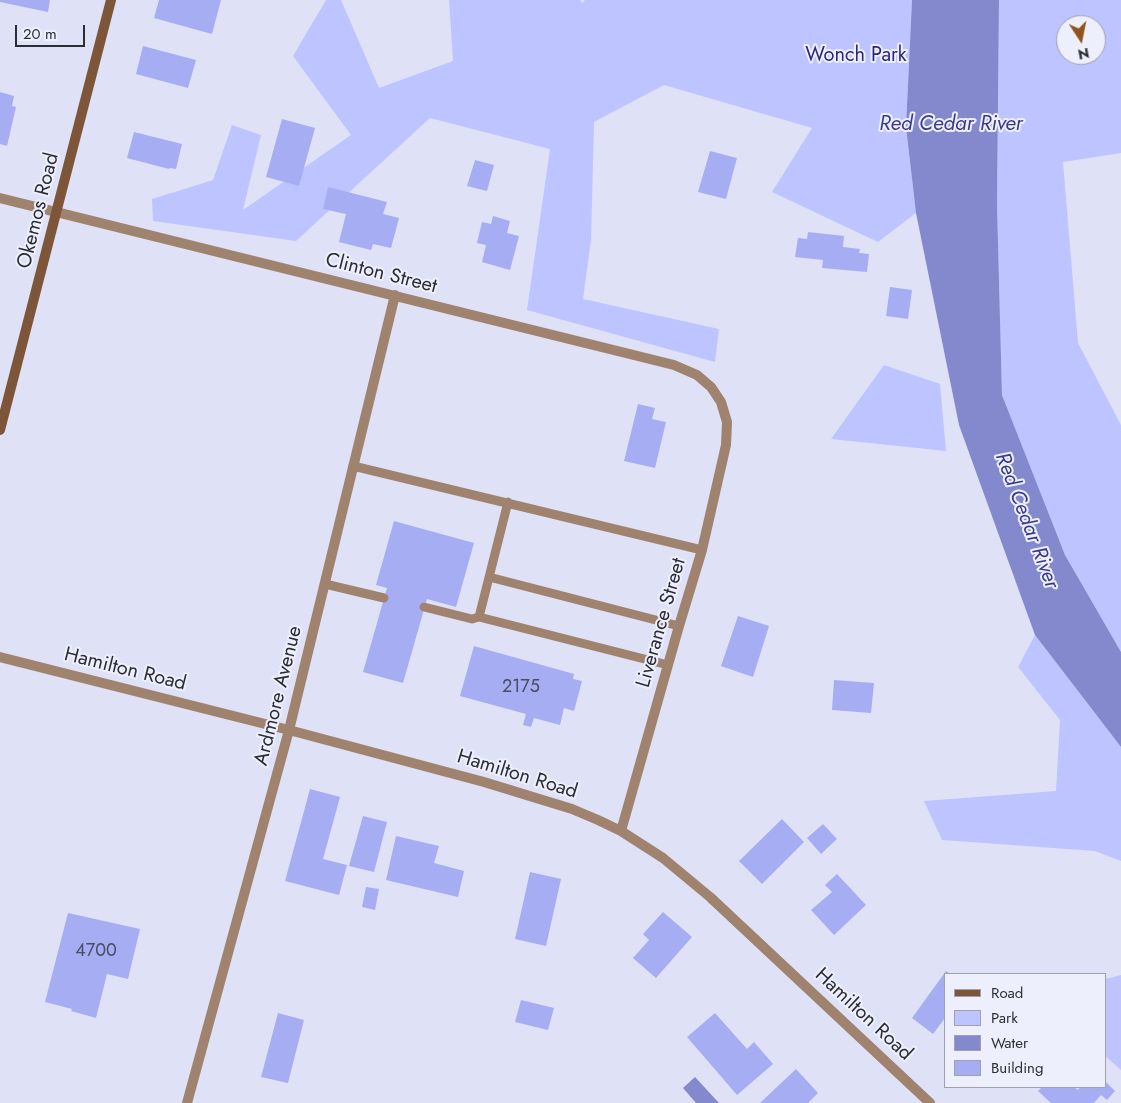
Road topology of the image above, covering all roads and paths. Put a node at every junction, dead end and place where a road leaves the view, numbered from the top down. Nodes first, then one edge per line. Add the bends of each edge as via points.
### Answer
1 (111, 0) edge
2 (0, 198) edge
3 (57, 212) junction
4 (395, 295) junction
5 (727, 422) joint
6 (0, 430) edge
7 (353, 466) junction
8 (508, 502) junction
9 (702, 550) junction
10 (489, 577) junction
11 (325, 584) junction
12 (384, 598) dead end
13 (424, 607) dead end
14 (479, 617) junction
15 (679, 626) junction
16 (0, 657) edge
17 (668, 665) junction
18 (290, 730) junction
19 (621, 831) junction
20 (187, 1103) edge
21 (930, 1103) edge

1 - 3 main road, Okemos Road
2 - 3 street, Clinton Street
3 - 4 street, Clinton Street
3 - 6 main road, Okemos Road
4 - 5 street, Clinton Street via 674,365 697,375 711,387 721,402
4 - 7 street, Ardmore Avenue
5 - 9 street, Liverance Street via 726,445
7 - 8 lane
7 - 11 street, Ardmore Avenue
8 - 9 lane
8 - 10 lane
9 - 15 street, Liverance Street
10 - 14 lane
10 - 15 lane
11 - 12 lane
11 - 18 street, Ardmore Avenue
13 - 14 lane via 472,619
14 - 17 lane
15 - 17 street, Liverance Street
16 - 18 street, Hamilton Road
17 - 19 street, Liverance Street
18 - 19 street, Hamilton Road via 523,793 572,809
18 - 20 street, Ardmore Avenue
19 - 21 street, Hamilton Road via 663,858 710,897

